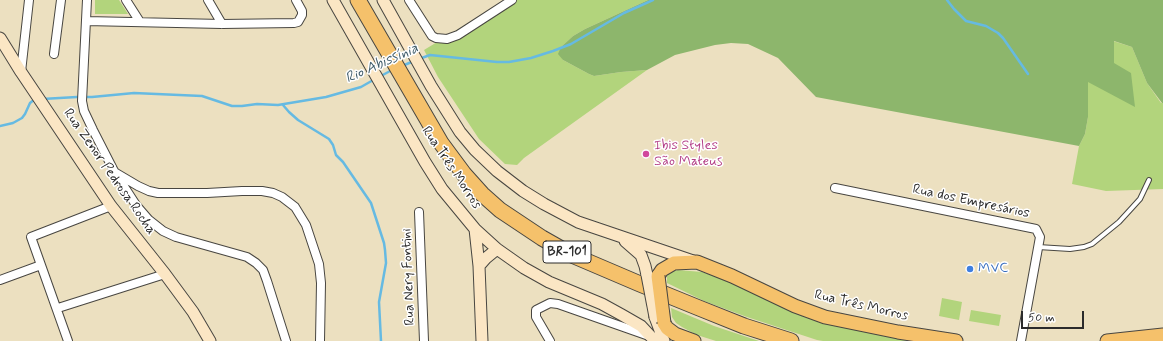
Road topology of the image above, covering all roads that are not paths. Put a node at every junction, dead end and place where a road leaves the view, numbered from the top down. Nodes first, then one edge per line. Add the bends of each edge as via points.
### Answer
1 (29, 0) edge
2 (61, 0) edge
3 (87, 0) edge
4 (126, 0) edge
5 (208, 0) edge
6 (296, 0) edge
7 (333, 0) edge
8 (358, 0) edge
9 (383, 0) edge
10 (409, 0) edge
11 (512, 0) edge
12 (86, 21) junction
13 (140, 22) junction
14 (222, 24) junction
15 (0, 38) edge
16 (54, 54) dead end
17 (21, 72) junction
18 (114, 171) junction
19 (1149, 180) dead end
20 (835, 188) dead end
21 (111, 206) junction
22 (419, 212) dead end
23 (475, 229) junction
24 (617, 235) junction
25 (1038, 247) junction
26 (497, 250) junction
27 (697, 262) junction
28 (42, 265) junction
29 (479, 266) junction
30 (165, 274) junction
31 (652, 276) junction
32 (0, 280) edge
33 (58, 308) junction
34 (659, 320) junction
35 (1160, 337) edge
36 (653, 339) edge
37 (68, 341) edge
38 (210, 341) edge
39 (286, 341) edge
40 (320, 341) edge
41 (424, 341) edge
42 (482, 341) edge
43 (550, 341) edge
44 (664, 341) edge
45 (694, 341) edge
46 (791, 341) edge
47 (956, 341) edge
48 (1021, 341) edge
49 (1107, 341) edge

1 - 17 street
2 - 16 street
3 - 12 street
4 - 13 street
5 - 14 street
6 - 14 street via 302,11 298,22
7 - 23 main road, Rua Três Morros via 421,156 442,189
8 - 46 highway, BR-101 via 441,143 464,174 500,210 572,255 744,326
9 - 24 main road, Rua Três Morros via 431,86 460,132 475,150 523,191 544,204 578,222
10 - 11 street via 432,36 447,39 458,35
12 - 13 street
12 - 18 street via 81,97 90,125
13 - 14 street
15 - 17 main road, Rua Zenor Pedrosa Rocha
17 - 21 main road, Rua Zenor Pedrosa Rocha
18 - 39 street via 136,205 163,231 256,262 267,280
18 - 40 street via 138,186 158,193 242,190 262,191 282,197 294,207 306,225 319,264
19 - 25 lane via 1140,198 1130,210 1092,244 1070,249
20 - 25 street, Rua dos Empresários via 1036,229 1040,237
21 - 28 street via 31,237
21 - 30 main road, Rua Zenor Pedrosa Rocha
22 - 41 street, Rua Nery Fontini
23 - 26 main road, Rua Três Morros
23 - 29 main road
24 - 27 main road, Rua Três Morros
24 - 31 main road via 641,255
25 - 48 street, Rua dos Empresários
26 - 29 main road
26 - 36 main road, Rua Três Morros via 549,282 628,318 641,326
27 - 31 main road, Rua Três Morros via 674,263
27 - 47 main road, Rua Três Morros via 825,317
28 - 32 street
28 - 33 street
29 - 42 main road
30 - 33 street
30 - 38 main road, Rua Zenor Pedrosa Rocha via 193,312
31 - 34 main road, bridge
33 - 37 street
34 - 44 main road
34 - 45 main road via 675,334
35 - 49 main road
36 - 43 street via 550,303 536,310 536,317

